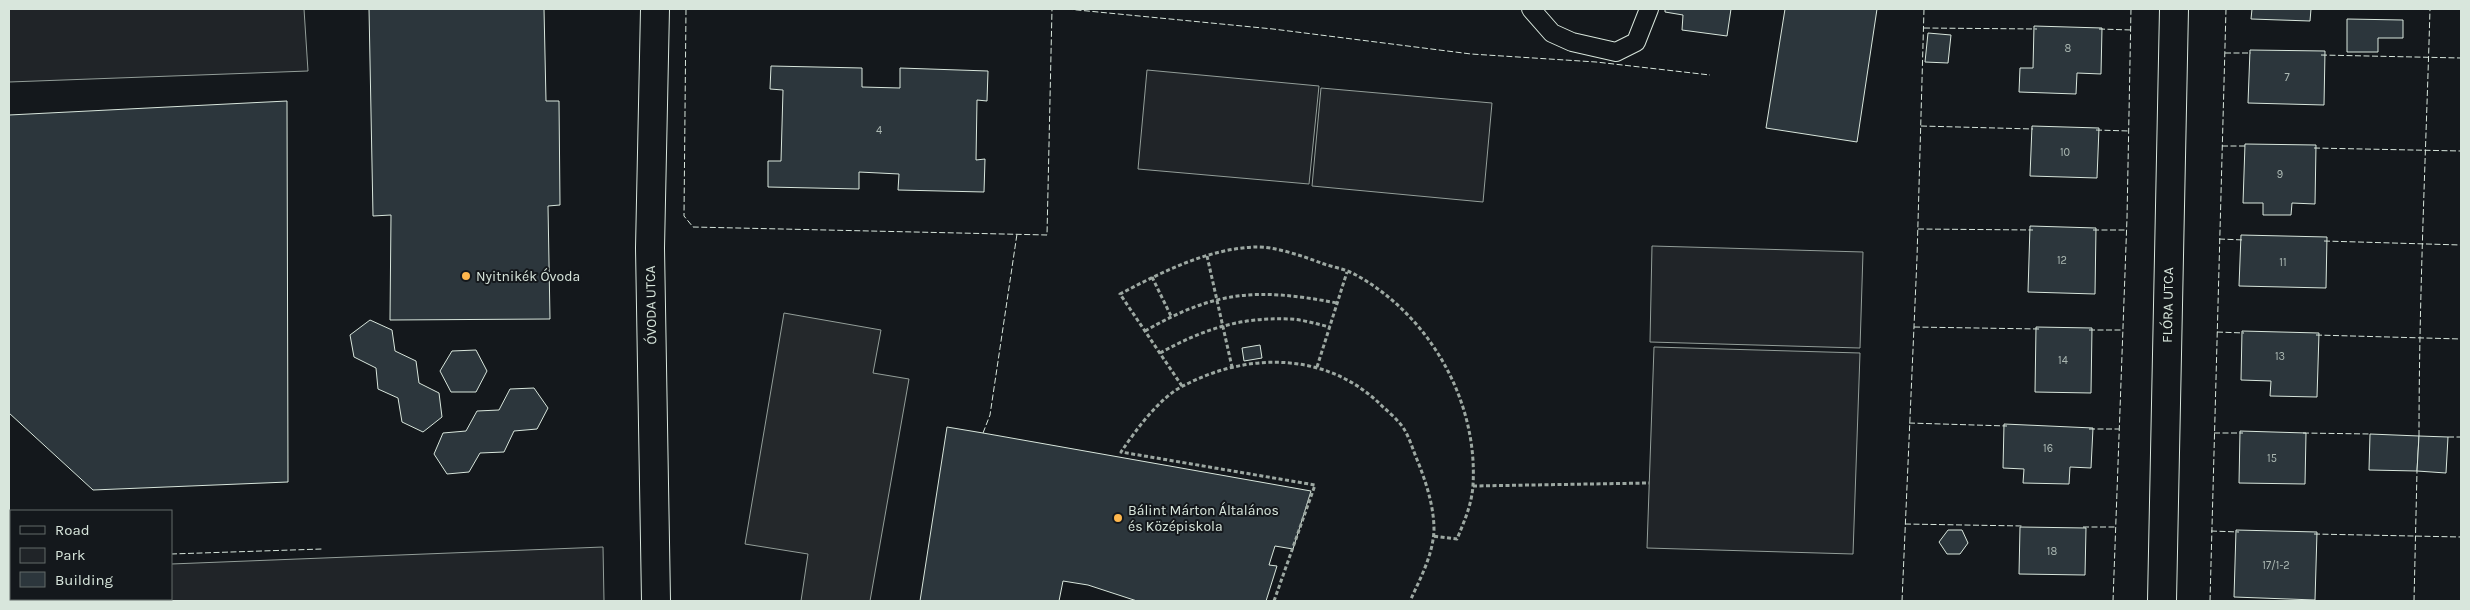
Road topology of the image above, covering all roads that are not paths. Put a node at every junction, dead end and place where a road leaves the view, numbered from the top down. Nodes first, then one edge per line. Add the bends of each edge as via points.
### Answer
1 (655, 9) edge
2 (1531, 9) edge
3 (1649, 9) edge
4 (2174, 9) edge
5 (656, 601) edge
6 (2162, 601) edge

1 - 5 street, ÓVODA UTCA via 650,248
2 - 3 lane via 1552,33 1572,42 1616,52 1636,42
4 - 6 street, FLÓRA UTCA

